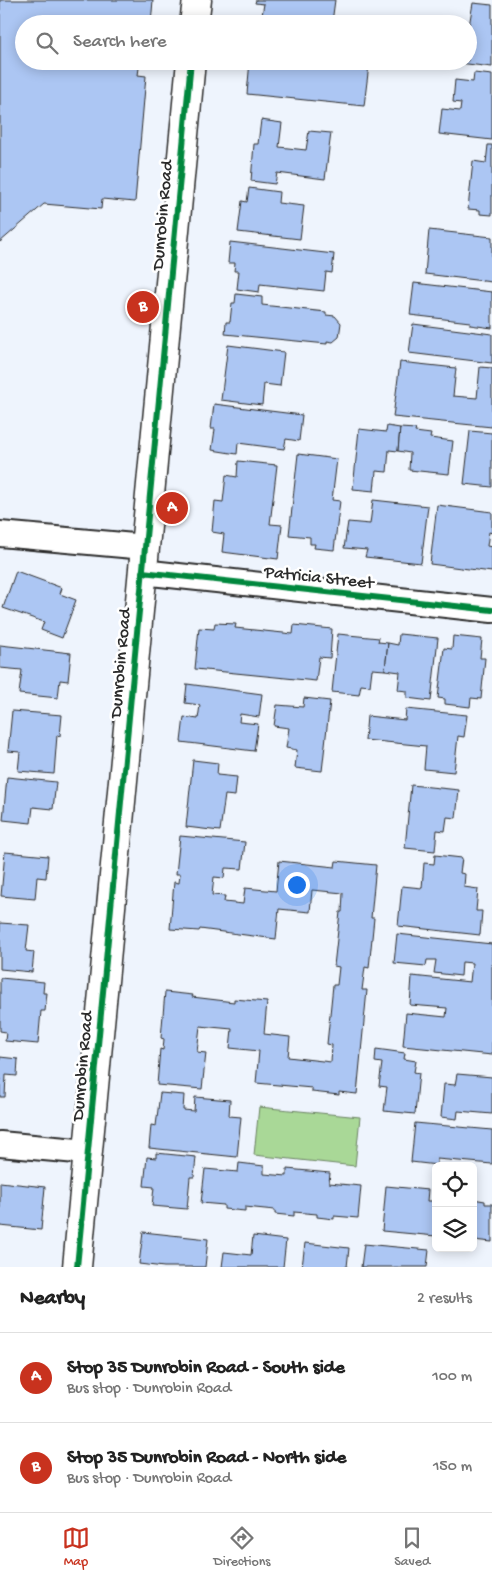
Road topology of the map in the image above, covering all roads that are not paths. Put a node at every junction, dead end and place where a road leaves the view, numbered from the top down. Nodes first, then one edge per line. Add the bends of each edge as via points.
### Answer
1 (197, 0) edge
2 (195, 15) edge
3 (190, 70) edge
4 (0, 534) edge
5 (144, 560) junction
6 (492, 610) edge
7 (0, 1144) edge
8 (88, 1152) junction
9 (77, 1267) edge

1 - 2 street
3 - 5 street, Dunrobin Road
4 - 5 street, Patricia Street
5 - 6 street, Patricia Street
5 - 8 street, Dunrobin Road
7 - 8 street
8 - 9 street, Dunrobin Road

